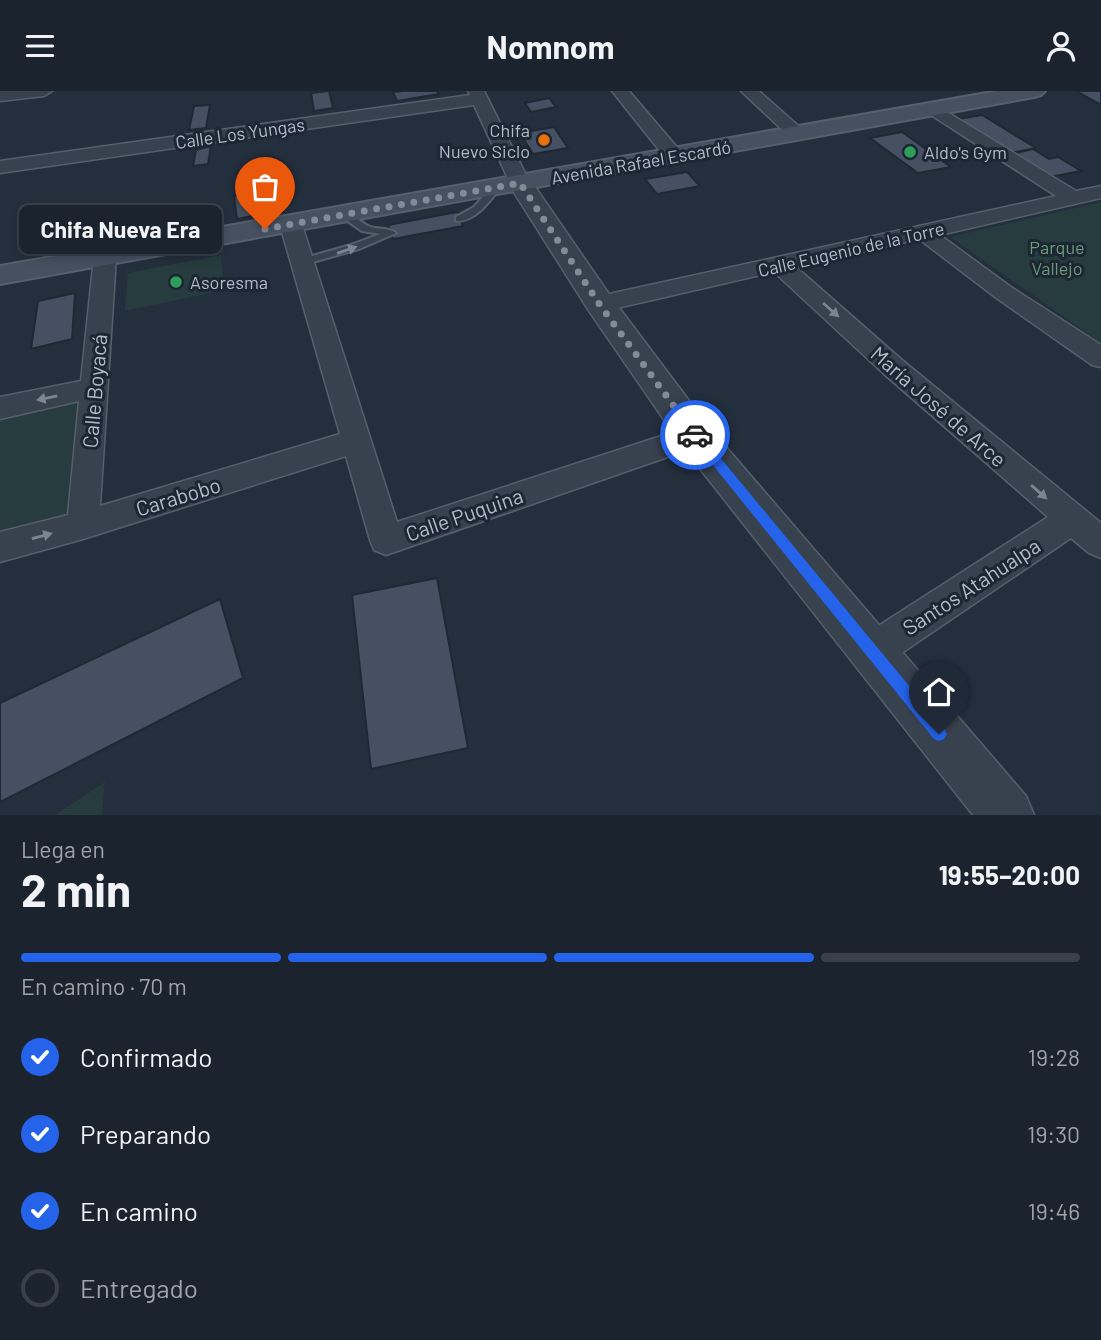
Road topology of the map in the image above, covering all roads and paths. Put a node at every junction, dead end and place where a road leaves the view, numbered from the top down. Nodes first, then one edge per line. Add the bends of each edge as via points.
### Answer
1 (44, 91) edge
2 (620, 91) edge
3 (749, 91) edge
4 (906, 91) edge
5 (1034, 91) edge
6 (478, 95) edge
7 (0, 96) edge
8 (942, 102) edge
9 (797, 134) junction
10 (674, 156) junction
11 (0, 167) edge
12 (507, 185) junction
13 (1101, 192) edge
14 (1073, 198) junction
15 (345, 215) junction
16 (460, 219) dead end
17 (291, 225) junction
18 (923, 232) junction
19 (105, 257) junction
20 (302, 262) junction
21 (780, 265) junction
22 (0, 275) edge
23 (600, 305) junction
24 (1101, 358) edge
25 (94, 388) junction
26 (0, 408) edge
27 (695, 436) junction
28 (355, 441) junction
29 (1072, 520) junction
30 (83, 525) junction
31 (1101, 543) edge
32 (0, 547) edge
33 (871, 652) junction
34 (1007, 815) edge

1 - 7 street
2 - 10 street
3 - 9 street
4 - 8 main road
5 - 8 main road, Avenida Rafael Escardó
6 - 11 street, Calle Los Yungas
6 - 12 street
8 - 9 main road, Avenida Rafael Escardó
8 - 14 street
9 - 10 main road, Avenida Rafael Escardó
10 - 12 main road, Avenida Rafael Escardó
12 - 15 main road, Avenida Rafael Escardó
12 - 16 lane
12 - 23 street
13 - 14 street, Calle Eugenio de la Torre
14 - 18 street, Calle Eugenio de la Torre
15 - 17 main road, Avenida Rafael Escardó
20 -> 15 lane via 391,233 366,229
17 - 19 main road, Avenida Rafael Escardó
17 - 20 street, Calle Puquina
18 - 21 street, Calle Eugenio de la Torre
18 - 24 street
19 - 22 main road, Avenida Rafael Escardó
19 - 25 street, Calle Boyacá
20 - 28 street, Calle Puquina
21 - 23 street, Calle Eugenio de la Torre
21 -> 29 street, María José de Arce
23 - 27 street
25 -> 26 street
25 - 30 street, Calle Boyacá
27 - 28 street, Calle Puquina via 386,540
27 - 33 street
28 - 30 street, Carabobo
29 - 31 street, María José de Arce
29 - 33 street, Santos Atahualpa
32 -> 30 street, Carabobo
33 - 34 street

